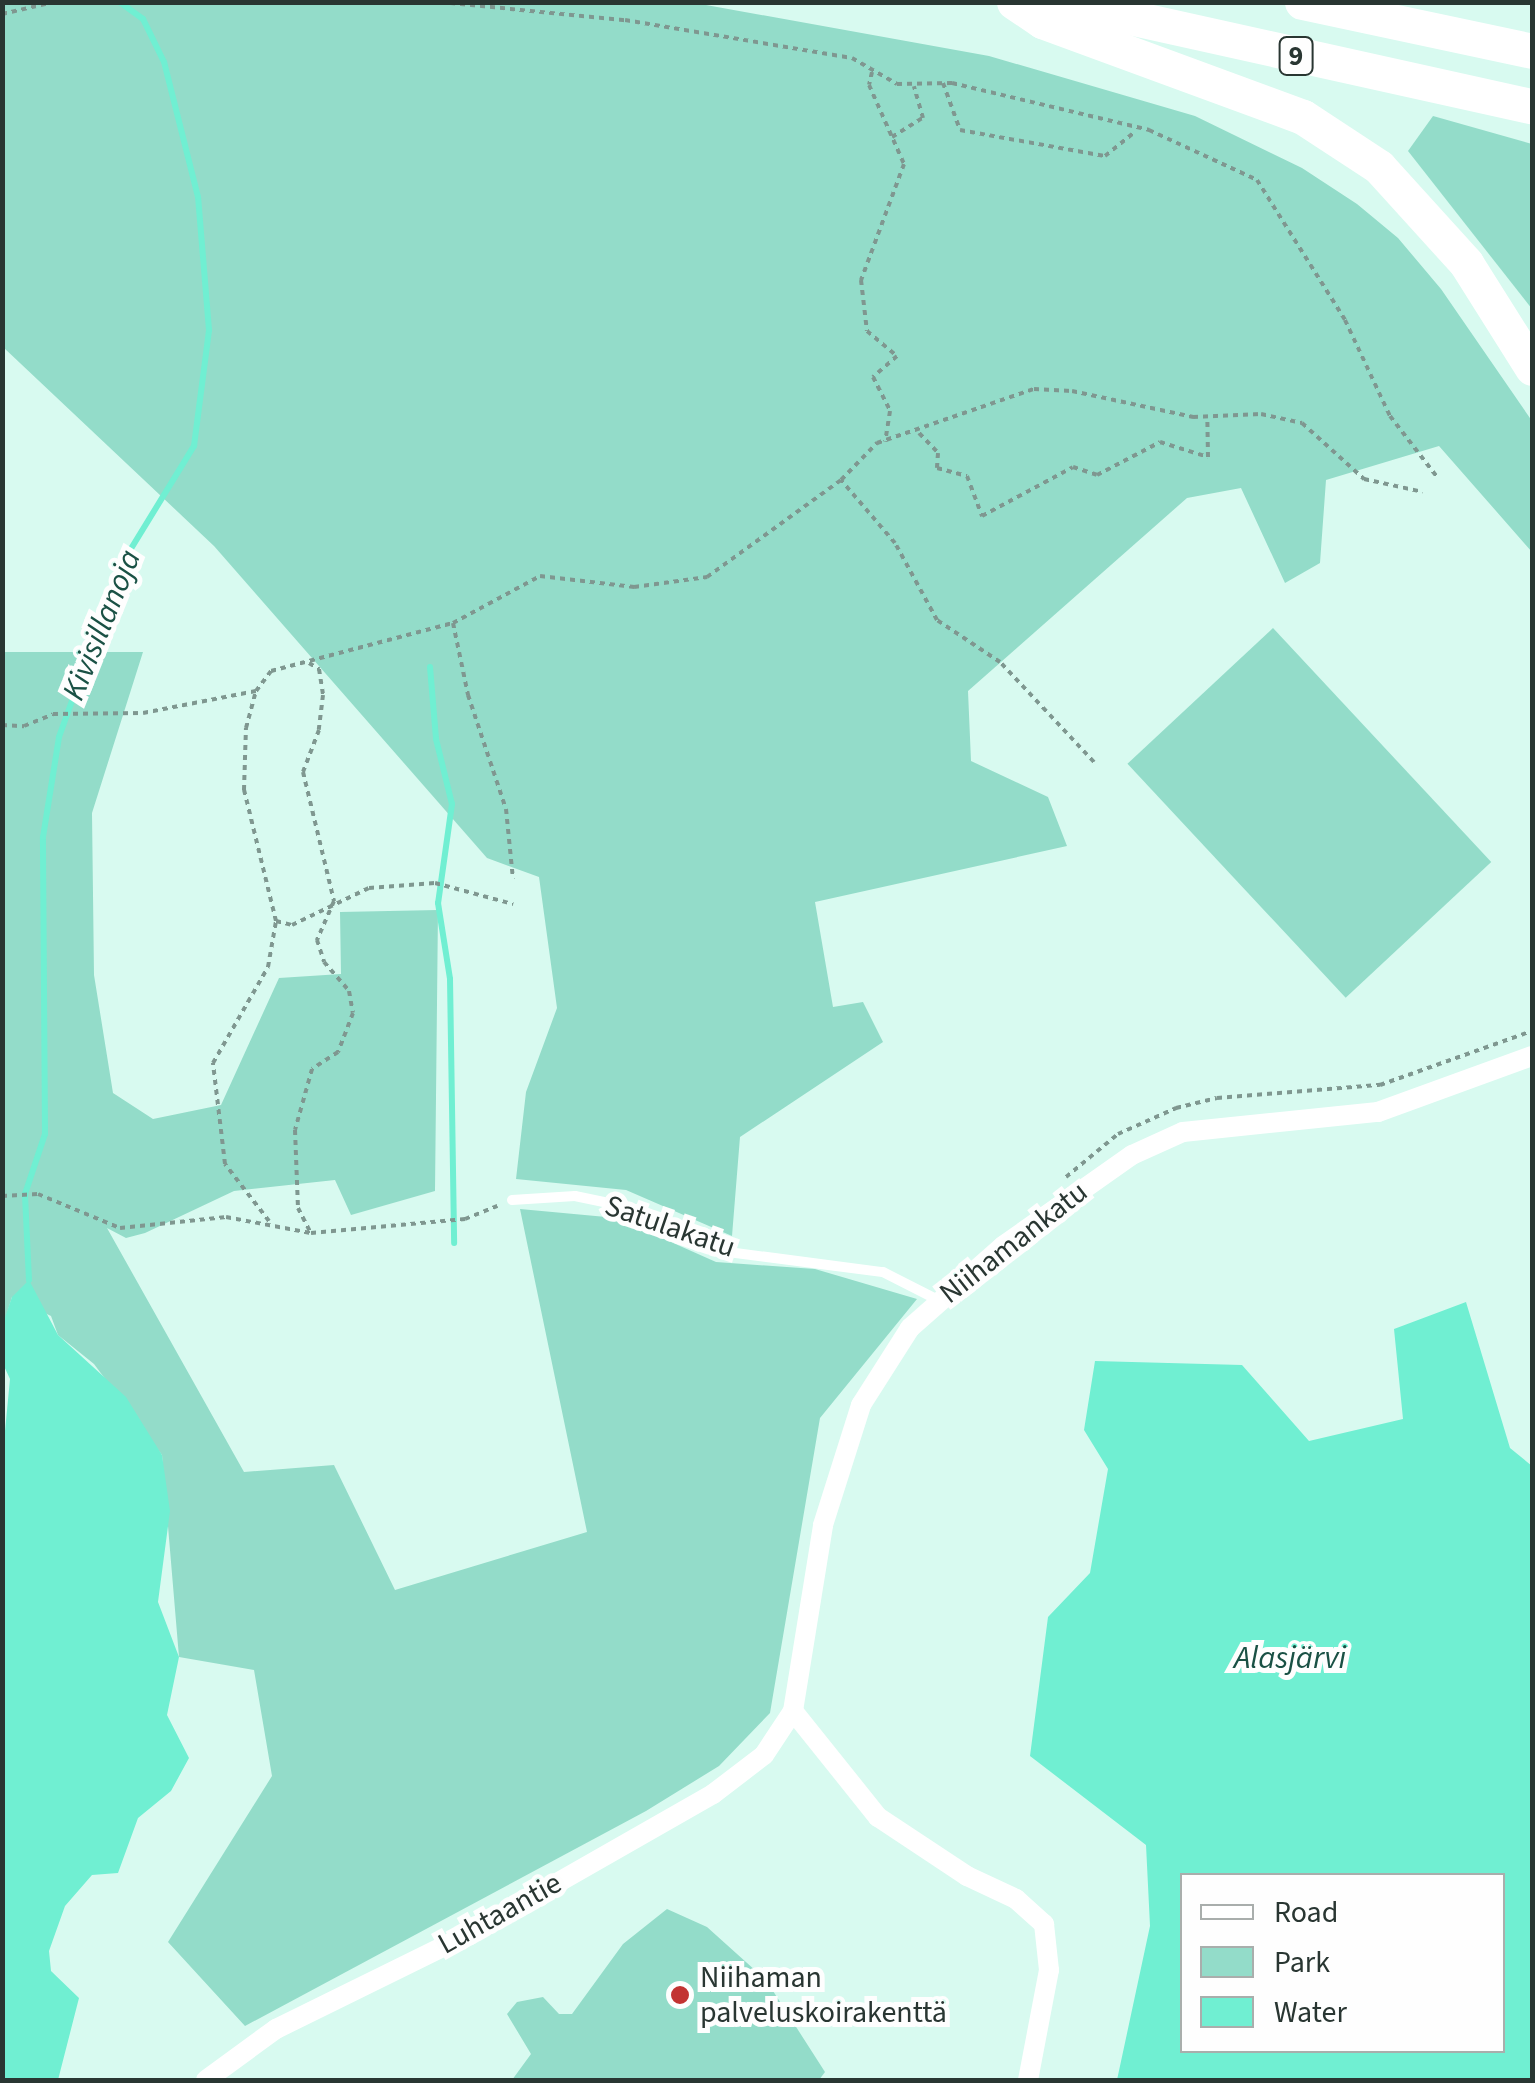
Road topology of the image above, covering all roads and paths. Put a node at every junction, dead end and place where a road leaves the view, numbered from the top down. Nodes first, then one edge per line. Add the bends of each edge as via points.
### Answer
1 (54, 2) edge
2 (440, 2) edge
3 (1014, 2) edge
4 (1060, 2) edge
5 (1309, 4) edge
6 (2, 14) edge
7 (1532, 26) edge
8 (1532, 51) edge
9 (872, 70) junction
10 (943, 83) junction
11 (914, 84) junction
12 (1532, 106) edge
13 (1136, 130) junction
14 (892, 138) junction
15 (1532, 368) edge
16 (1208, 418) junction
17 (919, 434) junction
18 (885, 442) junction
19 (1438, 478) dead end
20 (841, 480) junction
21 (1423, 492) dead end
22 (453, 623) junction
23 (307, 661) junction
24 (256, 691) junction
25 (2, 725) edge
26 (1094, 762) dead end
27 (513, 879) dead end
28 (334, 902) junction
29 (513, 904) dead end
30 (276, 921) junction
31 (1532, 1031) edge
32 (1532, 1056) edge
33 (2, 1196) edge
34 (1070, 1196) junction
35 (512, 1200) joint
36 (269, 1221) junction
37 (311, 1233) junction
38 (940, 1301) junction
39 (793, 1711) junction
40 (783, 1732) joint
41 (206, 2080) edge
42 (1028, 2080) edge

1 - 6 path
2 - 9 path via 625,20 852,58
3 - 15 highway via 1042,21 1303,117 1378,168 1466,264
4 - 12 highway, 9
5 - 7 highway
5 - 8 highway, 9
9 - 11 path via 896,84
9 - 14 path via 869,85
10 - 11 path
10 - 13 path
10 - 13 path via 960,130 1105,156
11 - 14 path via 923,118
13 - 19 path via 1257,180 1345,320 1390,416
14 - 18 path via 904,164 861,280 868,331 897,356 873,377 890,411
16 - 17 path via 1034,389
16 - 17 path via 1208,456 1160,442 1098,475 1073,468 982,516 967,476 937,468 938,453
16 - 21 path via 1261,414 1302,423 1364,479
17 - 18 path
18 - 20 path
20 - 22 path via 707,577 634,586 540,576
20 - 26 path via 895,543 936,620 1000,662
22 - 23 path
22 - 27 path via 468,695 506,809
23 - 24 path via 271,671
23 - 28 path via 319,669 322,696 319,730 303,772
24 - 25 path via 142,713 52,714 24,726
24 - 30 path via 246,728 244,790
28 - 29 path via 369,888 435,883
28 - 30 path via 292,925
28 - 37 path via 317,940 324,962 349,991 352,1012 338,1052 312,1069 295,1130 298,1208
30 - 36 path via 268,967 213,1063 225,1164
31 - 34 path via 1380,1085 1217,1098 1176,1108 1079,1160 1065,1182
32 - 34 street, Niihamankatu via 1378,1112 1183,1132
33 - 36 path via 38,1194 120,1228 226,1217
34 - 38 street, Niihamankatu
35 - 37 path via 465,1220
35 - 38 lane, Satulakatu via 590,1199 728,1252 883,1272
36 - 37 path
38 - 39 street, Niihamankatu via 879,1370 844,1446 823,1525
39 - 40 street, Niihamankatu
39 - 42 street via 878,1817 967,1876 1016,1899 1044,1924 1049,1970
40 - 41 street, Luhtaantie via 713,1794 457,1940 276,2029

